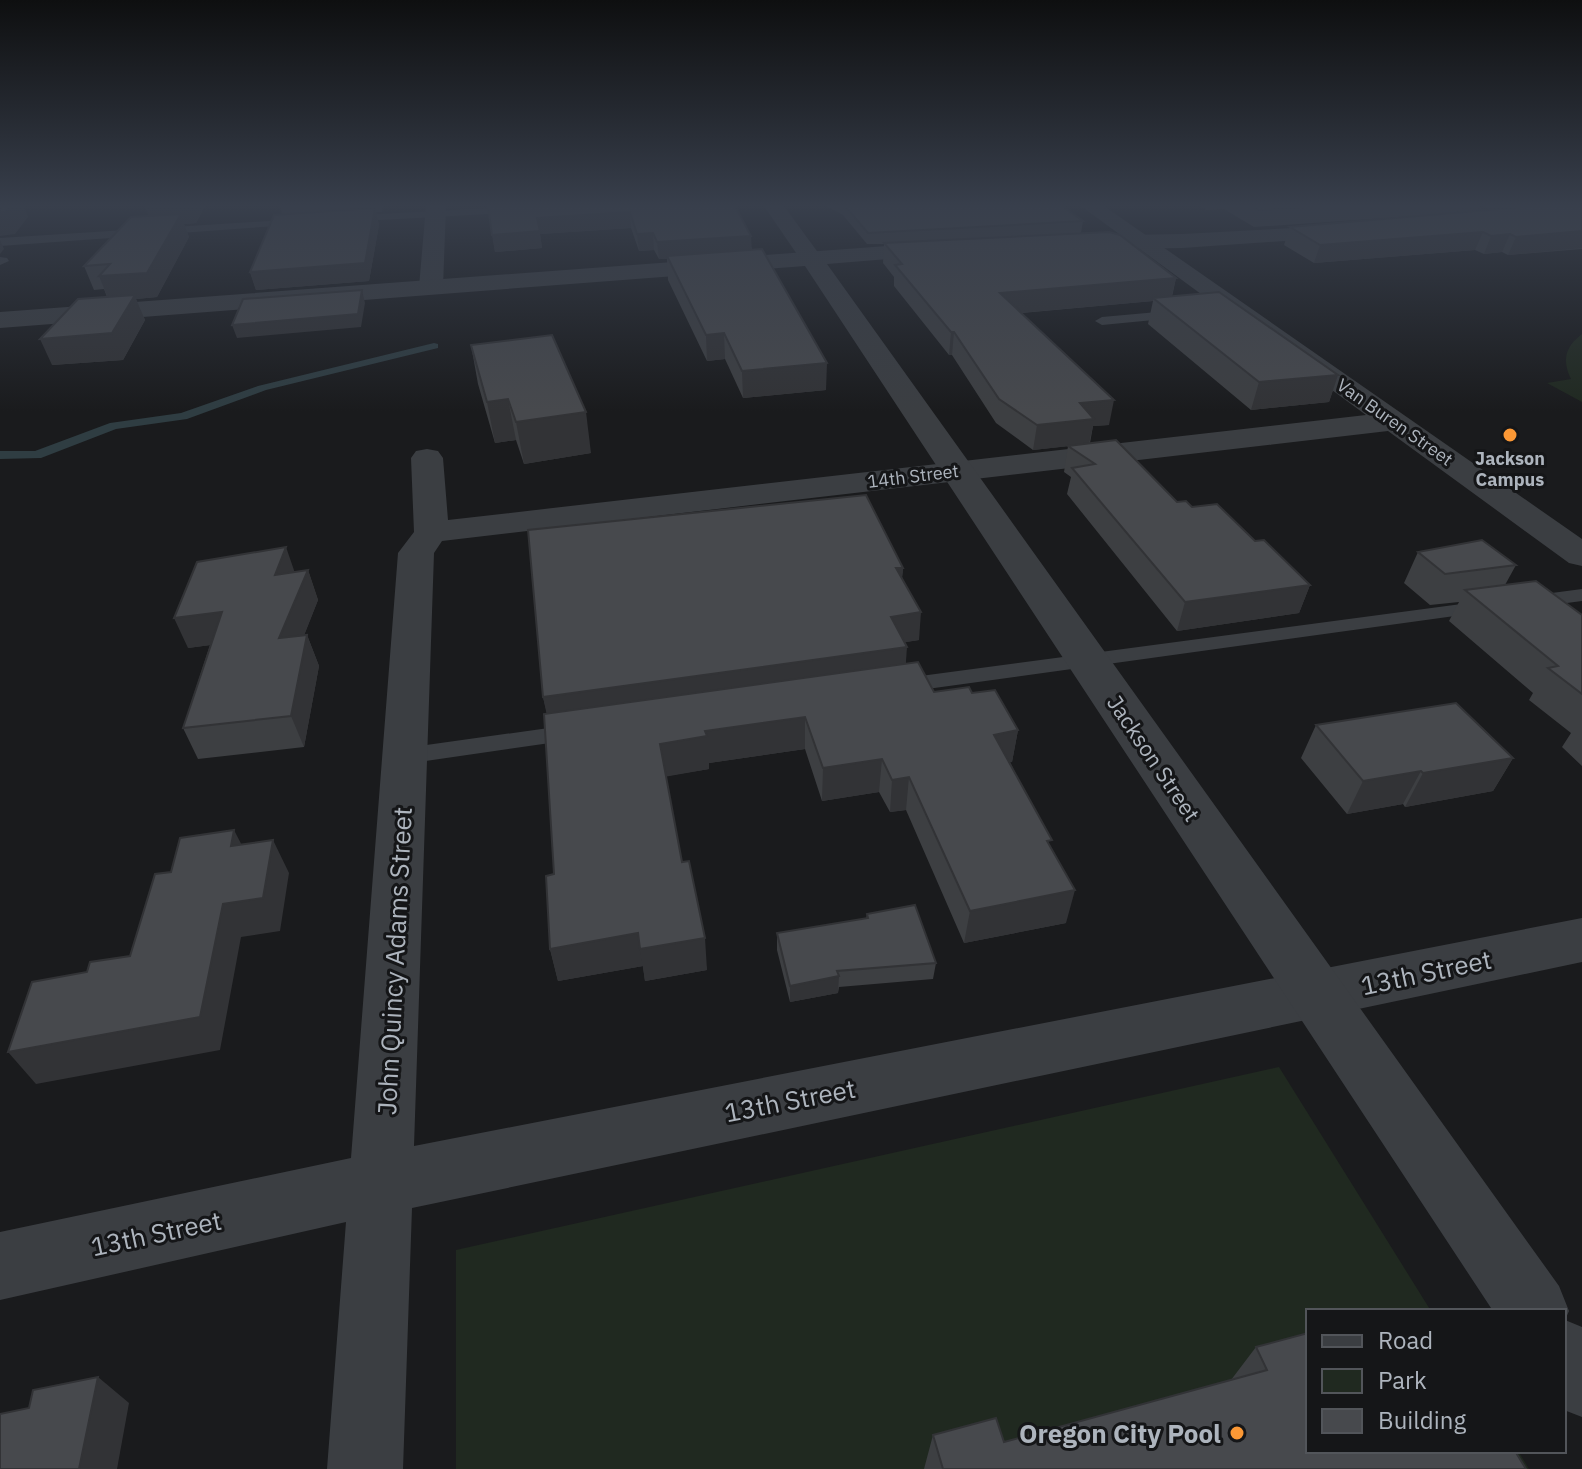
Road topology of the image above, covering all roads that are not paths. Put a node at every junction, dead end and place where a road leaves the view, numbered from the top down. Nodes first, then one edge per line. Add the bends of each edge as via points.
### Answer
1 (432, 275) edge
2 (594, 275) edge
3 (822, 275) edge
4 (1186, 275) edge
5 (431, 287) junction
6 (1234, 309) junction
7 (0, 320) edge
8 (1102, 321) dead end
9 (1395, 421) junction
10 (427, 458) dead end
11 (958, 470) junction
12 (431, 532) junction
13 (1582, 555) edge
14 (1582, 595) edge
15 (1087, 659) junction
16 (874, 689) edge
17 (595, 729) edge
18 (405, 756) junction
19 (1582, 940) edge
20 (1317, 994) junction
21 (382, 1183) junction
22 (0, 1266) edge
23 (1533, 1309) edge
24 (1566, 1358) edge
25 (1582, 1381) edge
26 (365, 1469) edge

1 - 5 street
2 - 5 street
3 - 11 street, Jackson Street
4 - 6 street, Van Buren Street
5 - 7 street
6 - 8 lane
6 - 9 street, Van Buren Street
9 - 11 street, 14th Street
9 - 13 street, Van Buren Street
10 - 12 street, John Quincy Adams Street
11 - 12 street, 14th Street
11 - 15 street, Jackson Street
12 - 18 street, John Quincy Adams Street via 416,553
14 - 15 lane
15 - 16 lane
15 - 20 street, Jackson Street
17 - 18 lane
18 - 21 street, John Quincy Adams Street
19 - 20 street, 13th Street
20 - 21 street, 13th Street
20 - 23 street, Jackson Street
21 - 22 street, 13th Street
21 - 26 street, John Quincy Adams Street
24 - 25 street

